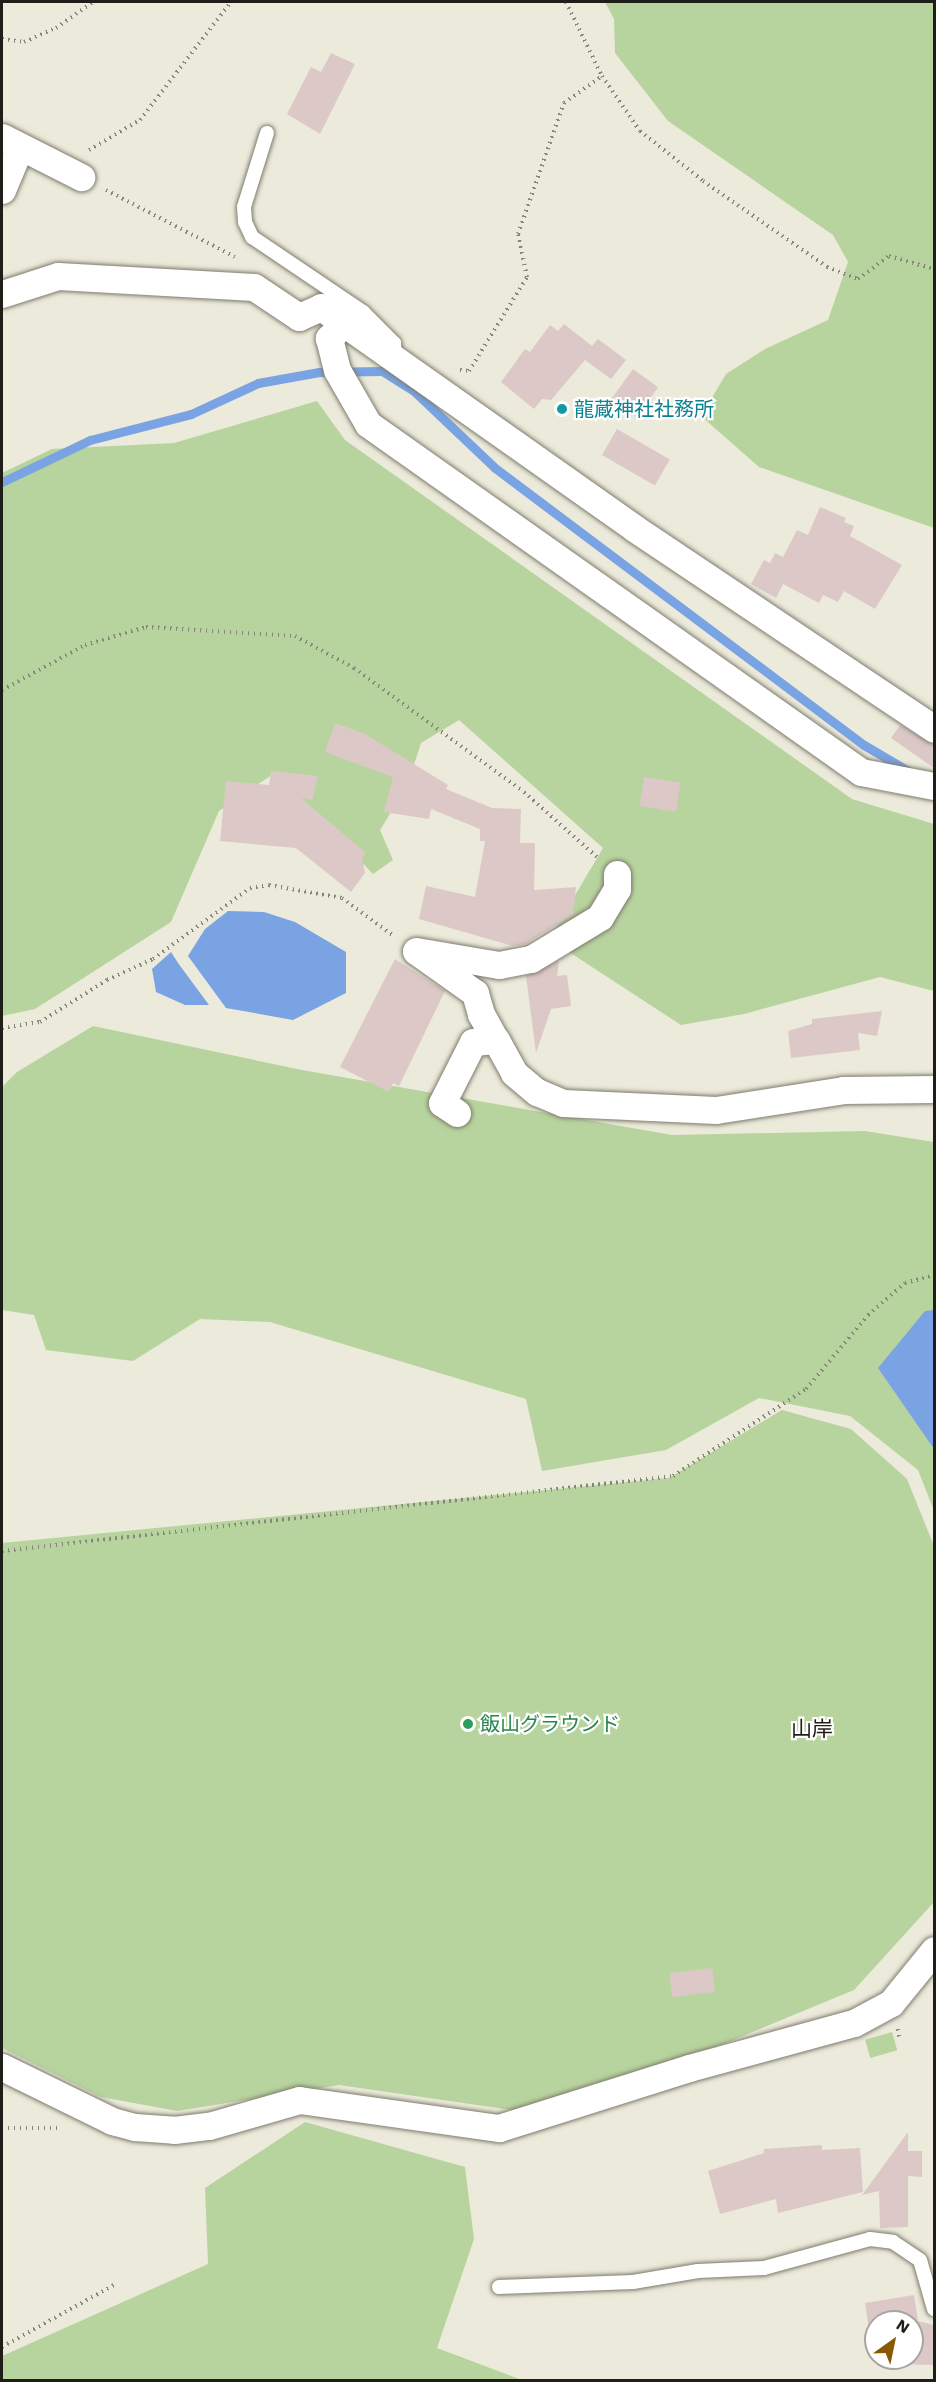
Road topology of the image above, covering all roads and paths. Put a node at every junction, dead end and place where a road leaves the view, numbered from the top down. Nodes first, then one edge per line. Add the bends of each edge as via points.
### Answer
1 (93, 2) edge
2 (231, 2) edge
3 (566, 2) edge
4 (2, 39) edge
5 (602, 76) junction
6 (267, 133) dead end
7 (11, 142) edge
8 (70, 172) junction
9 (2, 190) edge
10 (240, 260) dead end
11 (934, 268) edge
12 (2, 294) edge
13 (345, 322) junction
14 (395, 359) junction
15 (425, 381) junction
16 (2, 690) edge
17 (934, 729) edge
18 (934, 786) edge
19 (617, 874) joint
20 (416, 951) junction
21 (2, 1028) edge
22 (497, 1043) junction
23 (934, 1089) edge
24 (457, 1113) dead end
25 (934, 1275) edge
26 (2, 1551) edge
27 (934, 1950) edge
28 (2, 2067) edge
29 (114, 2285) dead end
30 (499, 2287) dead end
31 (934, 2309) edge
32 (2, 2347) edge

1 - 4 path via 56,28 24,42
2 - 8 path via 140,120
3 - 5 path
5 - 11 path via 640,131 703,181 827,267 858,279 889,256
5 - 15 path via 564,103 518,234 527,277 469,371 443,369
6 - 14 lane via 244,207 244,222 252,237 363,312 394,343
7 - 8 street
7 - 9 street
8 - 10 path
12 - 13 street via 58,276 254,287 299,317 321,308
13 - 14 street
13 - 18 street via 329,338 337,370 368,424 861,772
14 - 15 street
15 - 17 street via 634,528
16 - 19 path via 85,645 146,627 295,636 354,668 524,792
19 - 20 street via 617,889 600,917 531,959 499,965
20 - 21 path via 342,898 269,885 250,888 153,959 107,980 40,1022
20 - 22 street via 475,993
22 - 23 street via 514,1073 537,1092 562,1103 716,1110 843,1090
22 - 24 street via 473,1042 442,1103
25 - 26 path via 905,1283 868,1315 806,1389 673,1476
27 - 28 street via 891,2003 854,2023 690,2068 499,2128 299,2100 209,2126 174,2130 135,2127 112,2121
29 - 32 path
30 - 31 lane via 633,2282 698,2271 764,2268 870,2239 893,2242 920,2260

